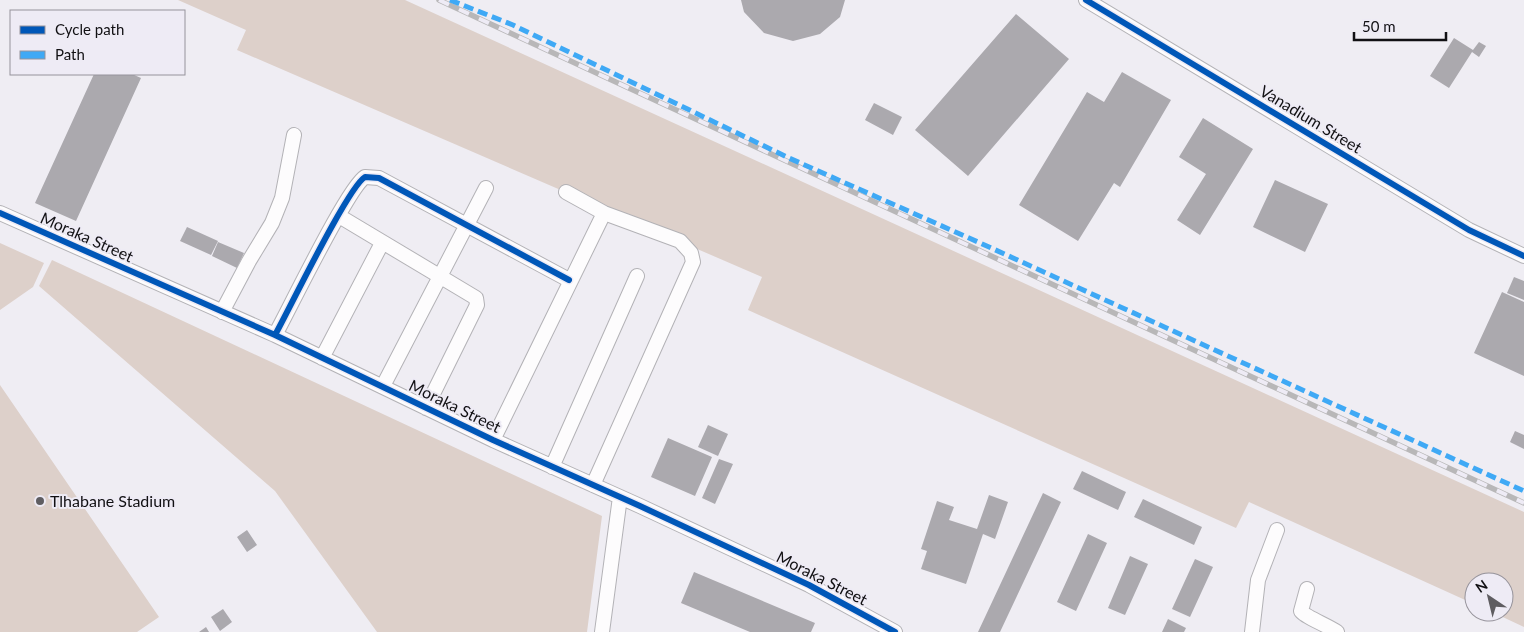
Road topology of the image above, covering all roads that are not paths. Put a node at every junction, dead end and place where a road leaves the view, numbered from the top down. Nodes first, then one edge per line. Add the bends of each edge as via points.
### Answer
1 (1086, 0) edge
2 (294, 134) dead end
3 (486, 188) dead end
4 (566, 192) dead end
5 (0, 213) edge
6 (604, 213) junction
7 (339, 216) junction
8 (466, 224) junction
9 (382, 243) junction
10 (1524, 256) edge
11 (440, 276) junction
12 (637, 276) dead end
13 (569, 280) junction
14 (222, 312) junction
15 (276, 335) junction
16 (322, 358) junction
17 (383, 386) junction
18 (426, 408) junction
19 (493, 440) junction
20 (552, 467) junction
21 (593, 485) junction
22 (620, 497) junction
23 (1277, 530) dead end
24 (1307, 588) dead end
25 (602, 632) edge
26 (894, 632) edge
27 (1252, 632) edge
28 (1337, 632) edge

1 - 10 street, Vanadium Street via 1469,230
2 - 14 street via 282,198 272,223
3 - 8 street
4 - 6 street
5 - 14 street, Moraka Street
6 - 13 street
6 - 21 street via 680,241 691,253 693,262
7 - 8 street via 358,182 369,177 379,178
7 - 9 street
7 - 15 street
8 - 11 street
8 - 13 street
9 - 11 street
9 - 16 street
11 - 17 street
11 - 18 street via 472,295 477,304
12 - 20 street
13 - 19 street
14 - 15 street, Moraka Street
15 - 16 street, Moraka Street
16 - 17 street, Moraka Street
17 - 18 street, Moraka Street
18 - 19 street, Moraka Street
19 - 20 street, Moraka Street
20 - 21 street, Moraka Street
21 - 22 street, Moraka Street
22 - 25 street
22 - 26 street, Moraka Street via 809,585
23 - 27 street via 1258,580
24 - 28 street via 1301,611

